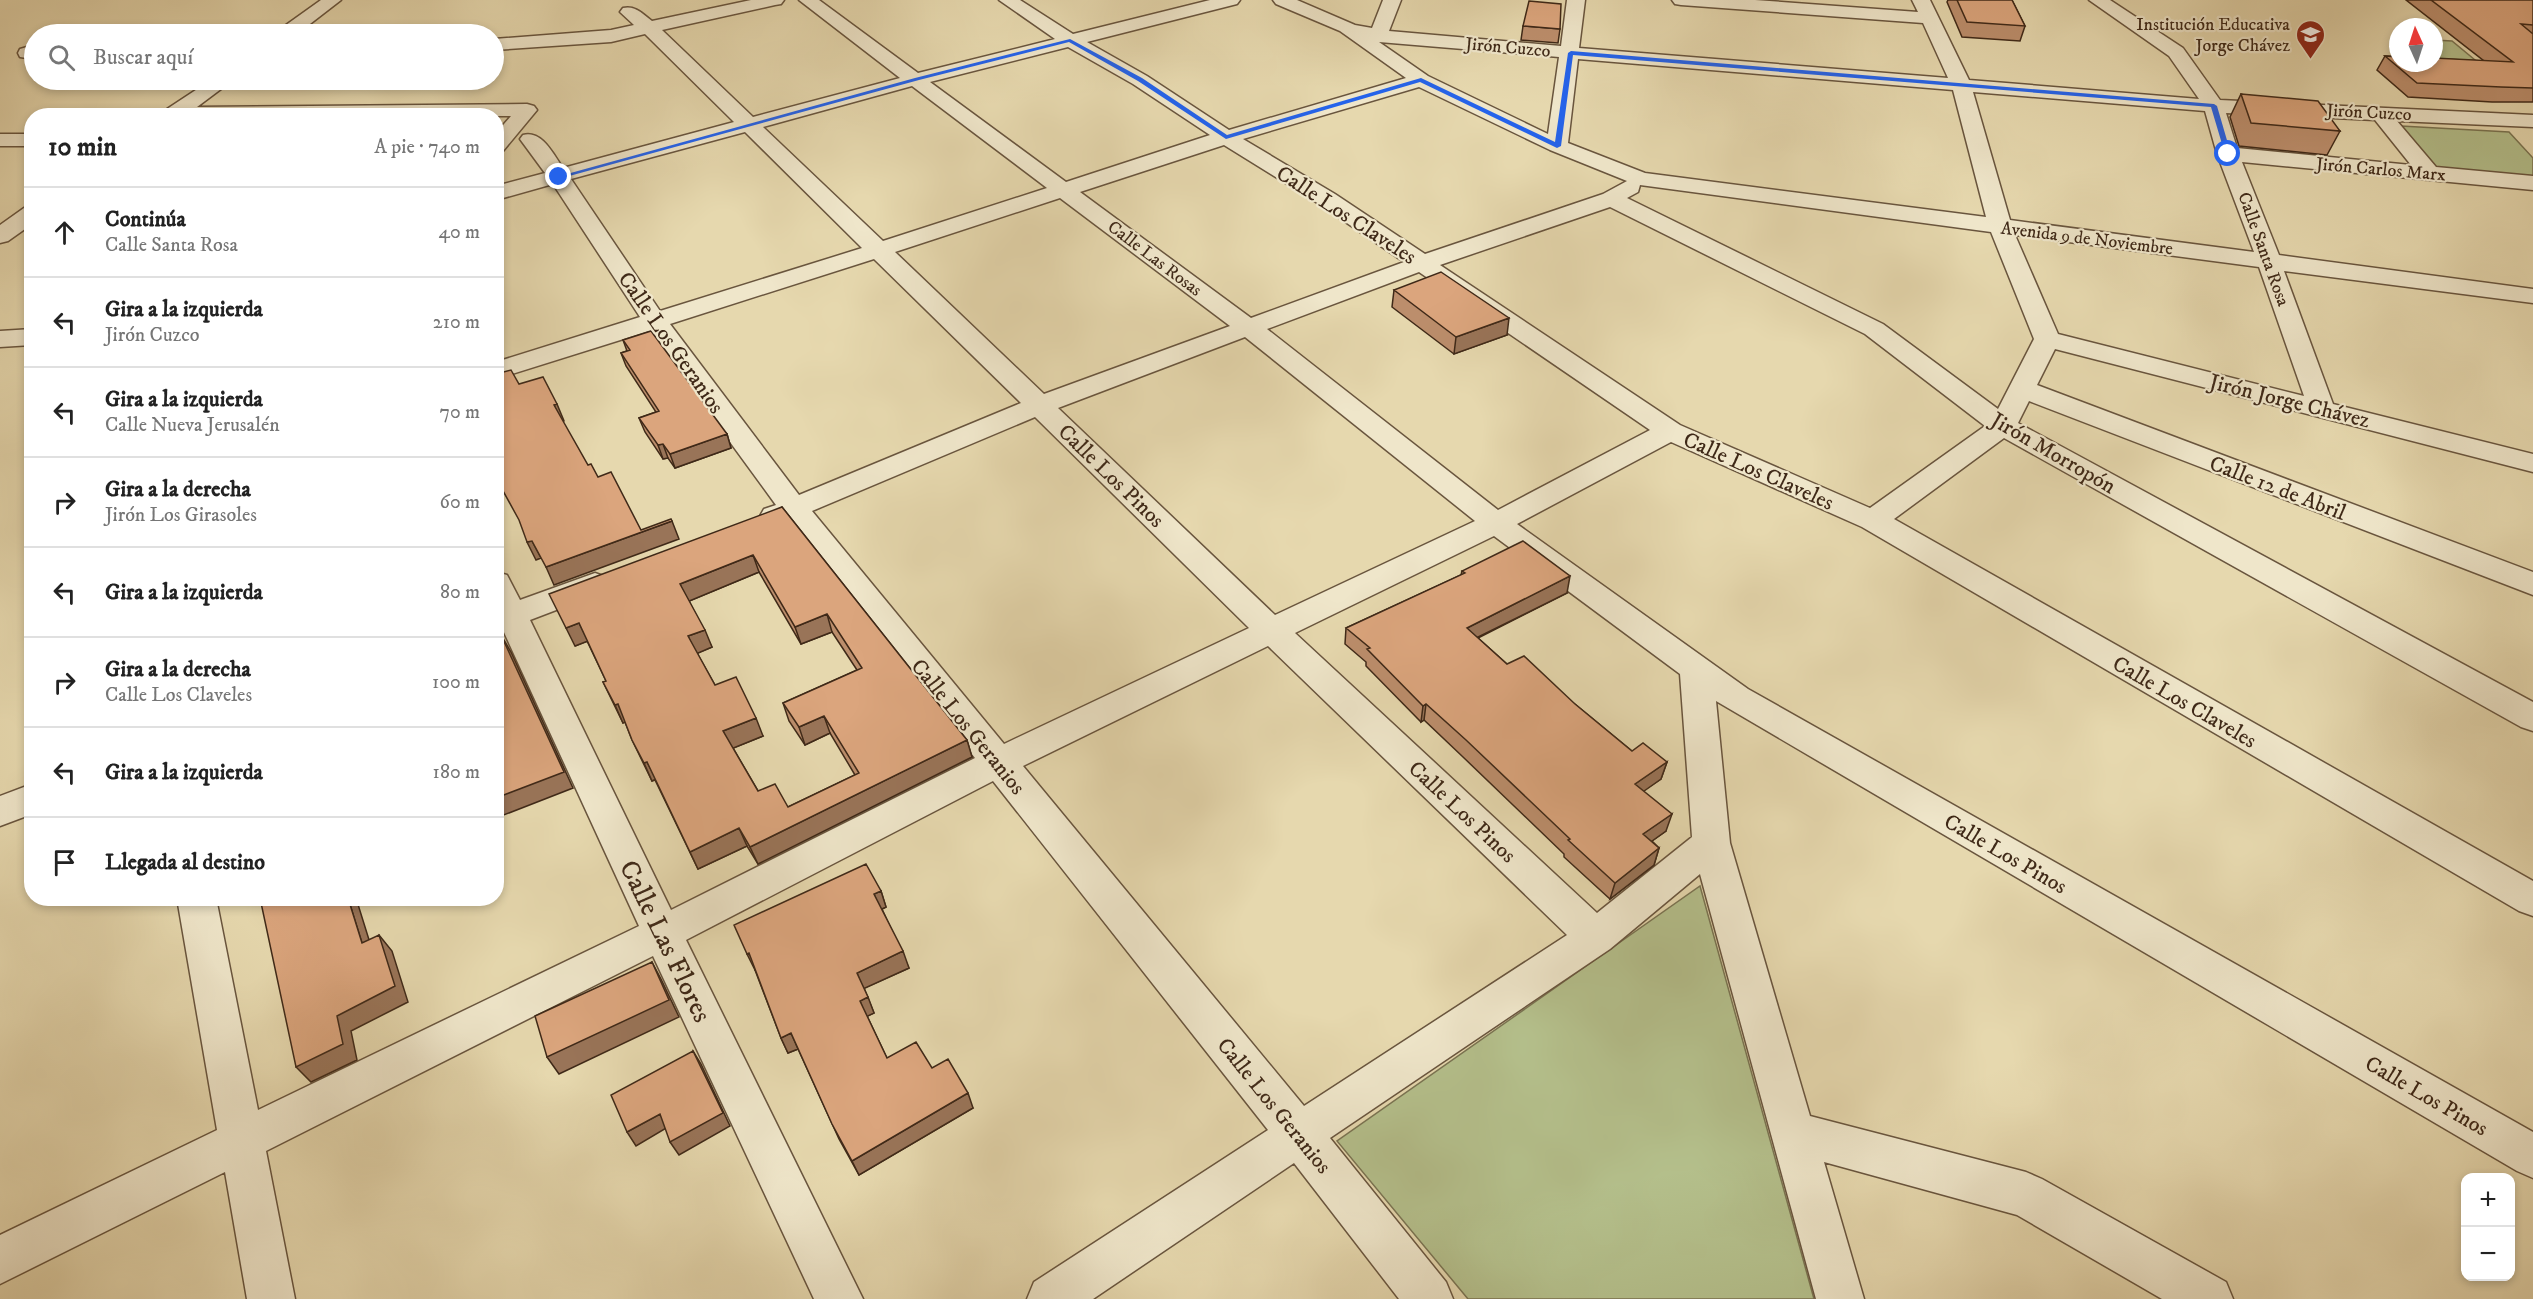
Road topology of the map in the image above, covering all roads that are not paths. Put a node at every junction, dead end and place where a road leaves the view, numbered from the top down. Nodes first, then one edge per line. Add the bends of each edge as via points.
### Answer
1 (332, 0) edge
2 (775, 0) edge
3 (808, 0) edge
4 (1008, 0) edge
5 (1231, 0) edge
6 (1282, 0) edge
7 (1392, 0) edge
8 (1576, 0) edge
9 (1681, 0) edge
10 (2098, 0) edge
11 (1925, 9) edge
12 (639, 20) junction
13 (300, 24) edge
14 (1346, 27) junction
15 (1378, 36) junction
16 (1070, 40) junction
17 (504, 43) edge
18 (1571, 53) junction
19 (917, 79) junction
20 (1421, 80) junction
21 (1961, 84) junction
22 (208, 90) edge
23 (2214, 106) junction
24 (181, 108) edge
25 (504, 110) edge
26 (2380, 113) junction
27 (2508, 120) junction
28 (2533, 121) edge
29 (748, 125) junction
30 (504, 137) edge
31 (1226, 137) junction
32 (530, 139) dead end
33 (0, 140) edge
34 (24, 140) edge
35 (2533, 144) edge
36 (1557, 146) junction
37 (2228, 154) junction
38 (2429, 173) junction
39 (559, 177) junction
40 (1641, 178) junction
41 (2533, 183) edge
42 (1065, 190) junction
43 (504, 191) edge
44 (1611, 199) junction
45 (24, 219) edge
46 (2000, 226) junction
47 (0, 236) edge
48 (879, 250) junction
49 (2270, 261) junction
50 (1422, 263) junction
51 (2533, 296) edge
52 (654, 320) junction
53 (1249, 328) junction
54 (24, 337) edge
55 (0, 339) edge
56 (2047, 339) junction
57 (504, 368) edge
58 (2023, 389) junction
59 (1040, 405) junction
60 (2321, 407) junction
61 (2003, 426) junction
62 (1670, 431) junction
63 (2533, 463) edge
64 (794, 509) junction
65 (1873, 520) junction
66 (1496, 523) junction
67 (750, 525) edge
68 (621, 574) edge
69 (2533, 584) edge
70 (504, 605) edge
71 (504, 610) edge
72 (1272, 631) junction
73 (1696, 668) junction
74 (2533, 717) edge
75 (998, 762) junction
76 (24, 801) edge
77 (0, 811) edge
78 (1711, 843) junction
79 (2533, 900) edge
80 (197, 906) edge
81 (662, 933) junction
82 (1596, 937) junction
83 (1792, 1132) junction
84 (1299, 1134) junction
85 (241, 1142) junction
86 (2533, 1156) edge
87 (0, 1260) edge
88 (271, 1299) edge
89 (838, 1299) edge
90 (1051, 1299) edge
91 (1429, 1299) edge
92 (1840, 1299) edge
93 (2209, 1299) edge

1 - 13 street
2 - 12 street
3 - 19 street, Calle Las Rosas
4 - 16 street, Calle Los Claveles
5 - 16 street
6 - 14 street
7 - 15 street
8 - 18 street
9 - 11 street
10 - 23 street, Calle Santa Rosa via 2176,52
11 - 21 street
12 - 17 street via 611,36
12 - 29 street, Calle Los Pinos
14 - 15 street, Jirón Cuzco
14 - 20 street, Avenida 9 de Noviembre
15 - 18 street, Jirón Cuzco
16 - 19 street
16 - 31 street, Calle Los Claveles
18 - 21 street, Jirón Cuzco
18 - 36 street
19 - 29 street
19 - 42 street, Calle Las Rosas
20 - 31 street
20 - 36 street, Avenida 9 de Noviembre
21 - 23 street, Jirón Cuzco
21 - 46 street
22 - 24 street
23 - 26 street, Jirón Cuzco
23 - 37 street, Calle Santa Rosa
25 - 30 street via 527,110
26 - 27 street, Jirón Cuzco
26 - 38 street
27 - 28 street, Jirón Cuzco
27 - 35 street
29 - 39 street
29 - 48 street, Calle Los Pinos
31 - 42 street
31 - 50 street, Calle Los Claveles
32 - 39 street, Calle Los Geranios
33 - 34 street
36 - 40 street, Avenida 9 de Noviembre
37 - 38 street, Jirón Carlos Marx
37 - 49 street, Calle Santa Rosa
38 - 41 street, Jirón Carlos Marx
39 - 43 street
39 - 52 street, Calle Los Geranios
40 - 44 street
40 - 46 street, Avenida 9 de Noviembre
42 - 48 street
42 - 53 street, Calle Las Rosas
44 - 50 street
44 - 61 street, Jirón Morropón via 1874,330
45 - 47 street
46 - 49 street, Avenida 9 de Noviembre
46 - 56 street
48 - 52 street
48 - 59 street, Calle Los Pinos
49 - 51 street, Avenida 9 de Noviembre
49 - 60 street, Calle Santa Rosa
50 - 53 street
50 - 62 street, Calle Los Claveles
52 - 57 street
52 - 64 street, Calle Los Geranios
53 - 59 street
53 - 66 street, Calle Las Rosas
54 - 55 street
56 - 58 street
56 - 60 street, Jirón Jorge Chávez
58 - 61 street
58 - 69 street, Calle 12 de Abril
59 - 64 street
59 - 72 street, Calle Los Pinos
60 - 63 street, Jirón Jorge Chávez
61 - 65 street
61 - 74 street, Jirón Morropón
62 - 65 street, Calle Los Claveles
62 - 66 street
64 - 67 street
64 - 75 street, Calle Los Geranios
65 - 79 street, Calle Los Claveles
66 - 72 street
66 - 73 street, Calle Los Pinos
68 - 70 street
71 - 81 street, Calle Las Flores
72 - 75 street
72 - 82 street, Calle Los Pinos
73 - 78 street
73 - 86 street, Calle Los Pinos via 1736,698
75 - 81 street
75 - 84 street, Calle Los Geranios
76 - 77 street
78 - 82 street
78 - 83 street
80 - 85 street
81 - 85 street
81 - 89 street, Calle Las Flores
82 - 84 street
83 - 92 street
83 - 93 street via 2026,1195
84 - 90 street
84 - 91 street, Calle Los Geranios
85 - 87 street
85 - 88 street

